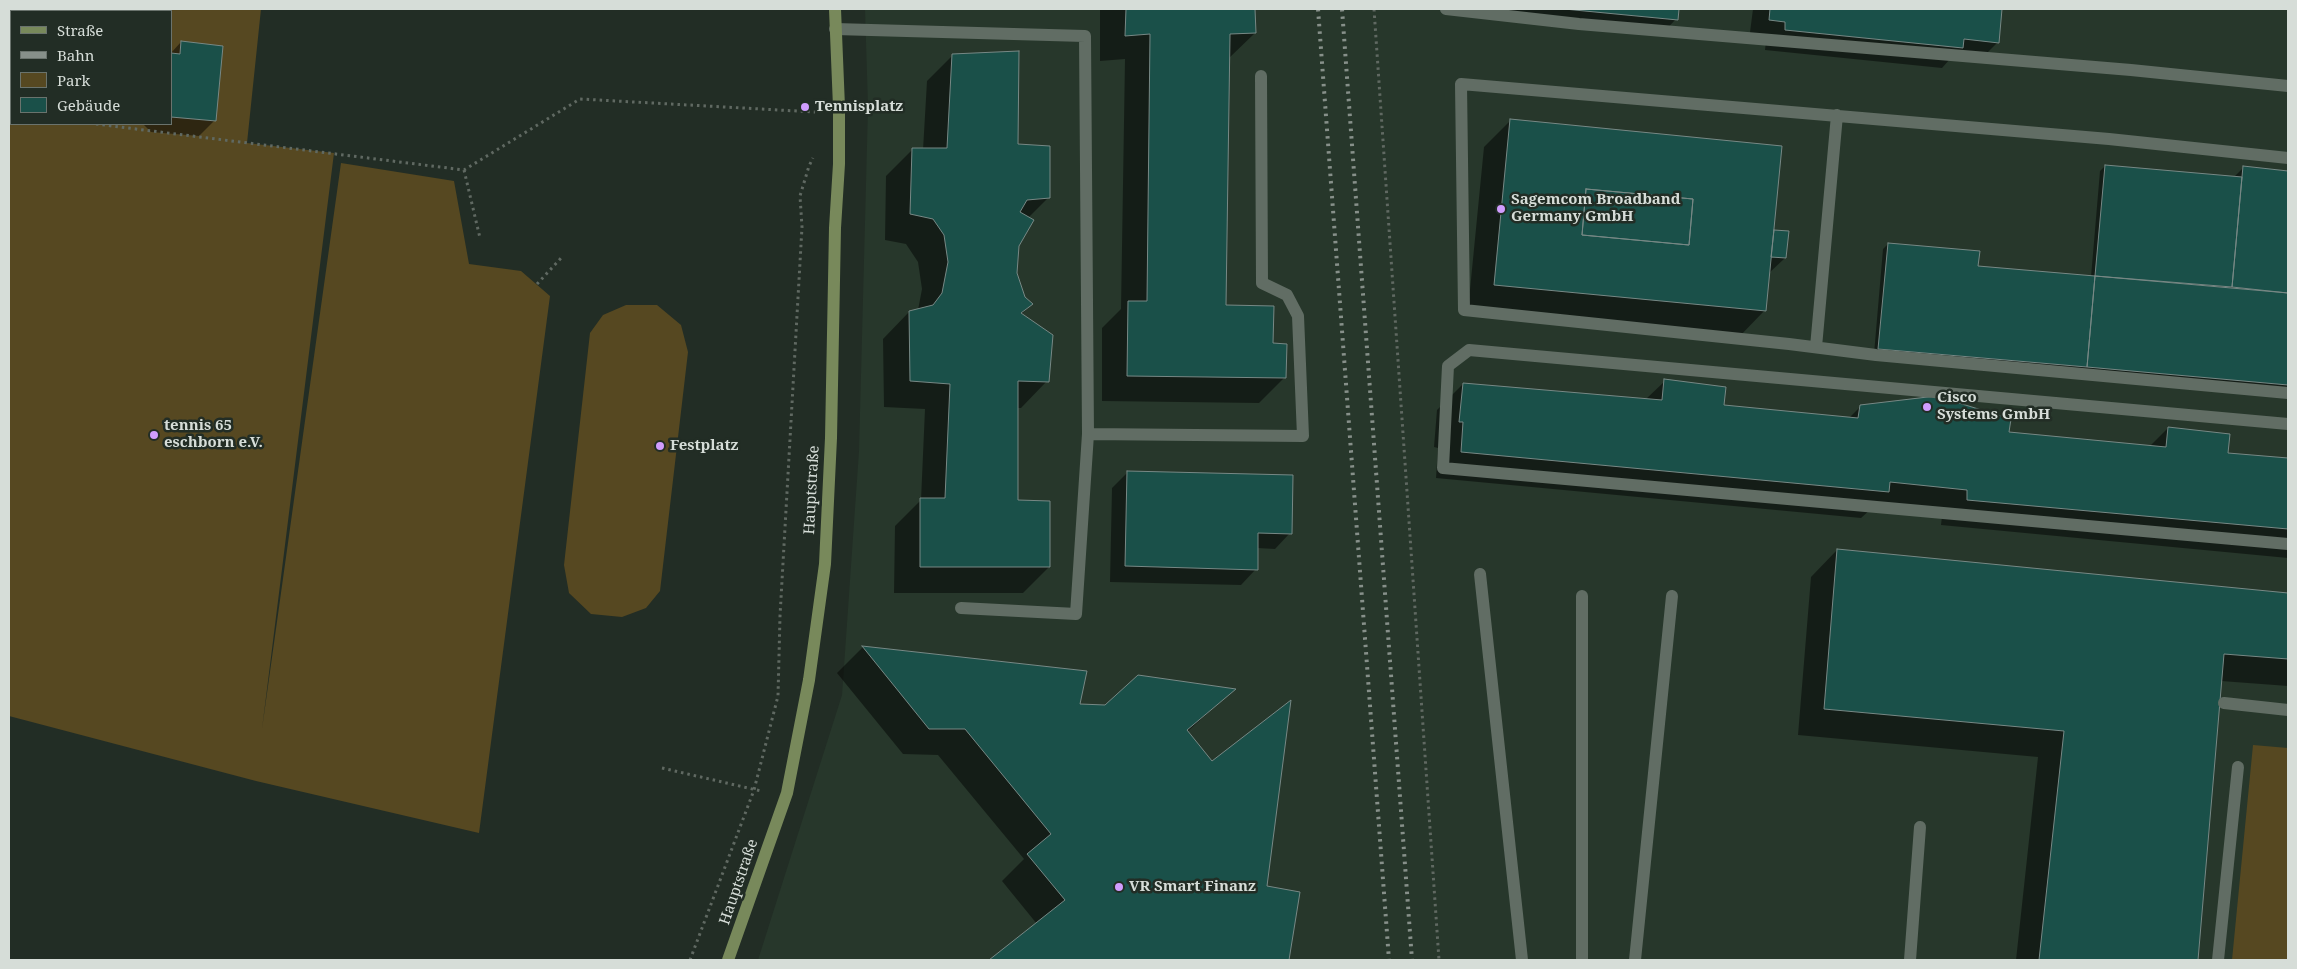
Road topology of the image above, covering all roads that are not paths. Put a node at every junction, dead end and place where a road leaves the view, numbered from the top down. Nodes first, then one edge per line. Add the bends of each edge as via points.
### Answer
1 (835, 9) edge
2 (1446, 9) edge
3 (835, 29) junction
4 (1260, 76) dead end
5 (2288, 86) edge
6 (1837, 115) junction
7 (2288, 158) edge
8 (1816, 348) junction
9 (2288, 393) edge
10 (1998, 405) dead end
11 (2152, 411) junction
12 (2288, 424) edge
13 (1088, 434) junction
14 (2288, 544) edge
15 (1480, 574) dead end
16 (1582, 596) dead end
17 (1672, 596) dead end
18 (961, 608) dead end
19 (2224, 703) dead end
20 (2288, 710) edge
21 (2238, 767) dead end
22 (1920, 827) dead end
23 (728, 960) edge
24 (1522, 960) edge
25 (1582, 960) edge
26 (1635, 960) edge
27 (1910, 960) edge
28 (2218, 960) edge

1 - 3 street, Hauptstraße
2 - 5 lane via 1580,24
3 - 13 lane via 1086,36
3 - 23 street, Hauptstraße via 839,113 825,564 809,680 787,793
4 - 13 lane via 1262,283 1287,295 1298,316 1303,436
6 - 7 lane
6 - 8 lane
6 - 8 lane via 1461,84 1464,310
8 - 9 lane
10 - 11 lane via 2143,419
11 - 12 lane
11 - 14 lane via 1469,350 1448,366 1443,468
13 - 18 lane via 1076,614
15 - 24 lane
16 - 25 lane
17 - 26 lane
19 - 20 lane
21 - 28 lane
22 - 27 lane

